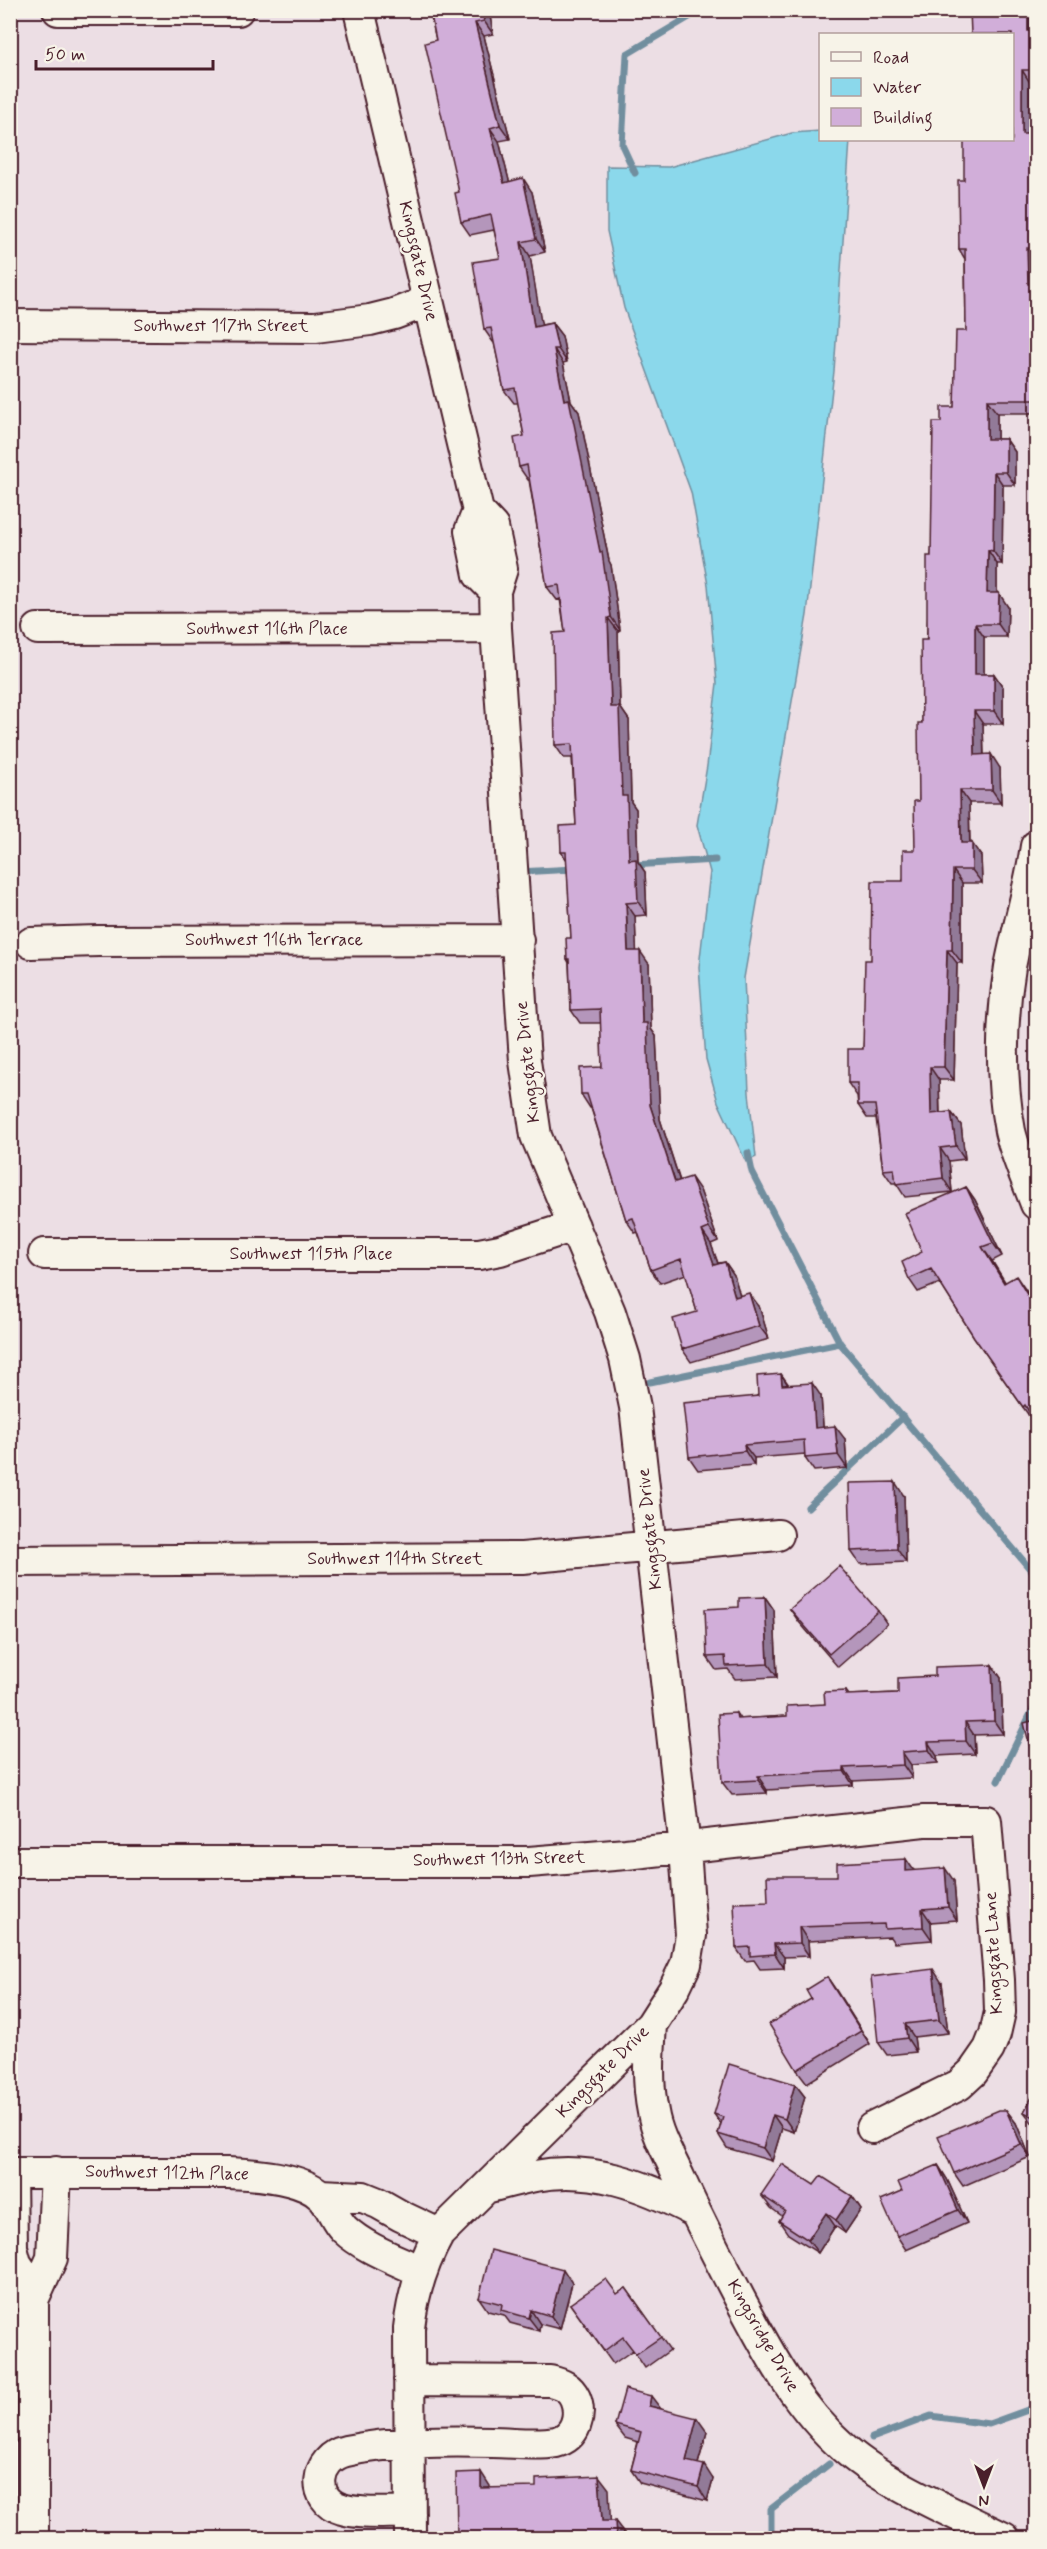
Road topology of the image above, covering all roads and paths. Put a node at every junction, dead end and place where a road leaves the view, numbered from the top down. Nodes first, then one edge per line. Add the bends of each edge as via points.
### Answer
1 (58, 10) edge
2 (238, 10) edge
3 (359, 10) edge
4 (428, 302) junction
5 (10, 325) edge
6 (496, 628) junction
7 (38, 629) dead end
8 (1036, 846) edge
9 (518, 940) junction
10 (31, 943) dead end
11 (1036, 1204) edge
12 (574, 1226) junction
13 (44, 1254) dead end
14 (778, 1536) dead end
15 (652, 1548) junction
16 (10, 1561) edge
17 (986, 1821) joint
18 (685, 1848) junction
19 (10, 1862) edge
20 (651, 2025) junction
21 (872, 2128) dead end
22 (56, 2172) junction
23 (11, 2173) edge
24 (486, 2188) junction
25 (320, 2195) junction
26 (693, 2211) junction
27 (439, 2234) junction
28 (420, 2271) junction
29 (33, 2300) junction
30 (409, 2380) junction
31 (410, 2445) junction
32 (410, 2526) edge
33 (33, 2538) edge
34 (1004, 2538) edge

1 - 2 street
3 - 4 street, Kingsgate Drive
4 - 5 street, Southwest 117th Street via 370,320 315,327
4 - 6 street, Kingsgate Drive via 478,511 470,531 479,575 495,591
6 - 7 street, Southwest 116th Place
6 - 9 street, Kingsgate Drive
8 - 11 street via 1010,968 1003,1057 1011,1131
9 - 10 street, Southwest 116th Terrace
9 - 12 street, Kingsgate Drive via 531,1112 544,1157
12 - 13 street, Southwest 115th Place via 479,1254
12 - 15 street, Kingsgate Drive via 625,1359
14 - 15 street, Southwest 114th Street
15 - 16 street, Southwest 114th Street via 522,1558
15 - 18 street, Kingsgate Drive
17 - 18 street, Southwest 113th Street via 924,1821
17 - 21 street, Kingsgate Lane via 999,1980 1000,2012 995,2034 973,2072 959,2085
18 - 19 street, Southwest 113th Street via 529,1862
18 - 20 street, Kingsgate Drive via 691,1935 686,1965
20 - 24 street, Kingsgate Drive
20 - 26 street, Kingsridge Drive via 648,2068 653,2112
22 - 23 street, Southwest 112th Place
22 - 25 street, Southwest 112th Place via 263,2175 307,2187
22 - 29 street via 52,2258
23 - 29 street via 12,2248
24 - 26 street via 535,2175 581,2173 637,2184
24 - 27 street, Kingsgate Drive
25 - 27 street, Southwest 112th Place via 363,2198
25 - 28 street via 356,2238
26 - 34 street, Kingsridge Drive via 773,2361 792,2391 829,2434 880,2474
27 - 28 street, Kingsgate Drive
28 - 30 street, Kingsgate Drive via 409,2328
29 - 33 street
30 - 31 street, Kingsgate Drive
30 - 31 street, Kingsgate Drive via 550,2381 573,2392 579,2410 573,2431 556,2442 443,2441
31 - 32 street, Kingsgate Drive
31 - 32 street, Kingsgate Drive via 333,2456 323,2466 319,2479 331,2505

